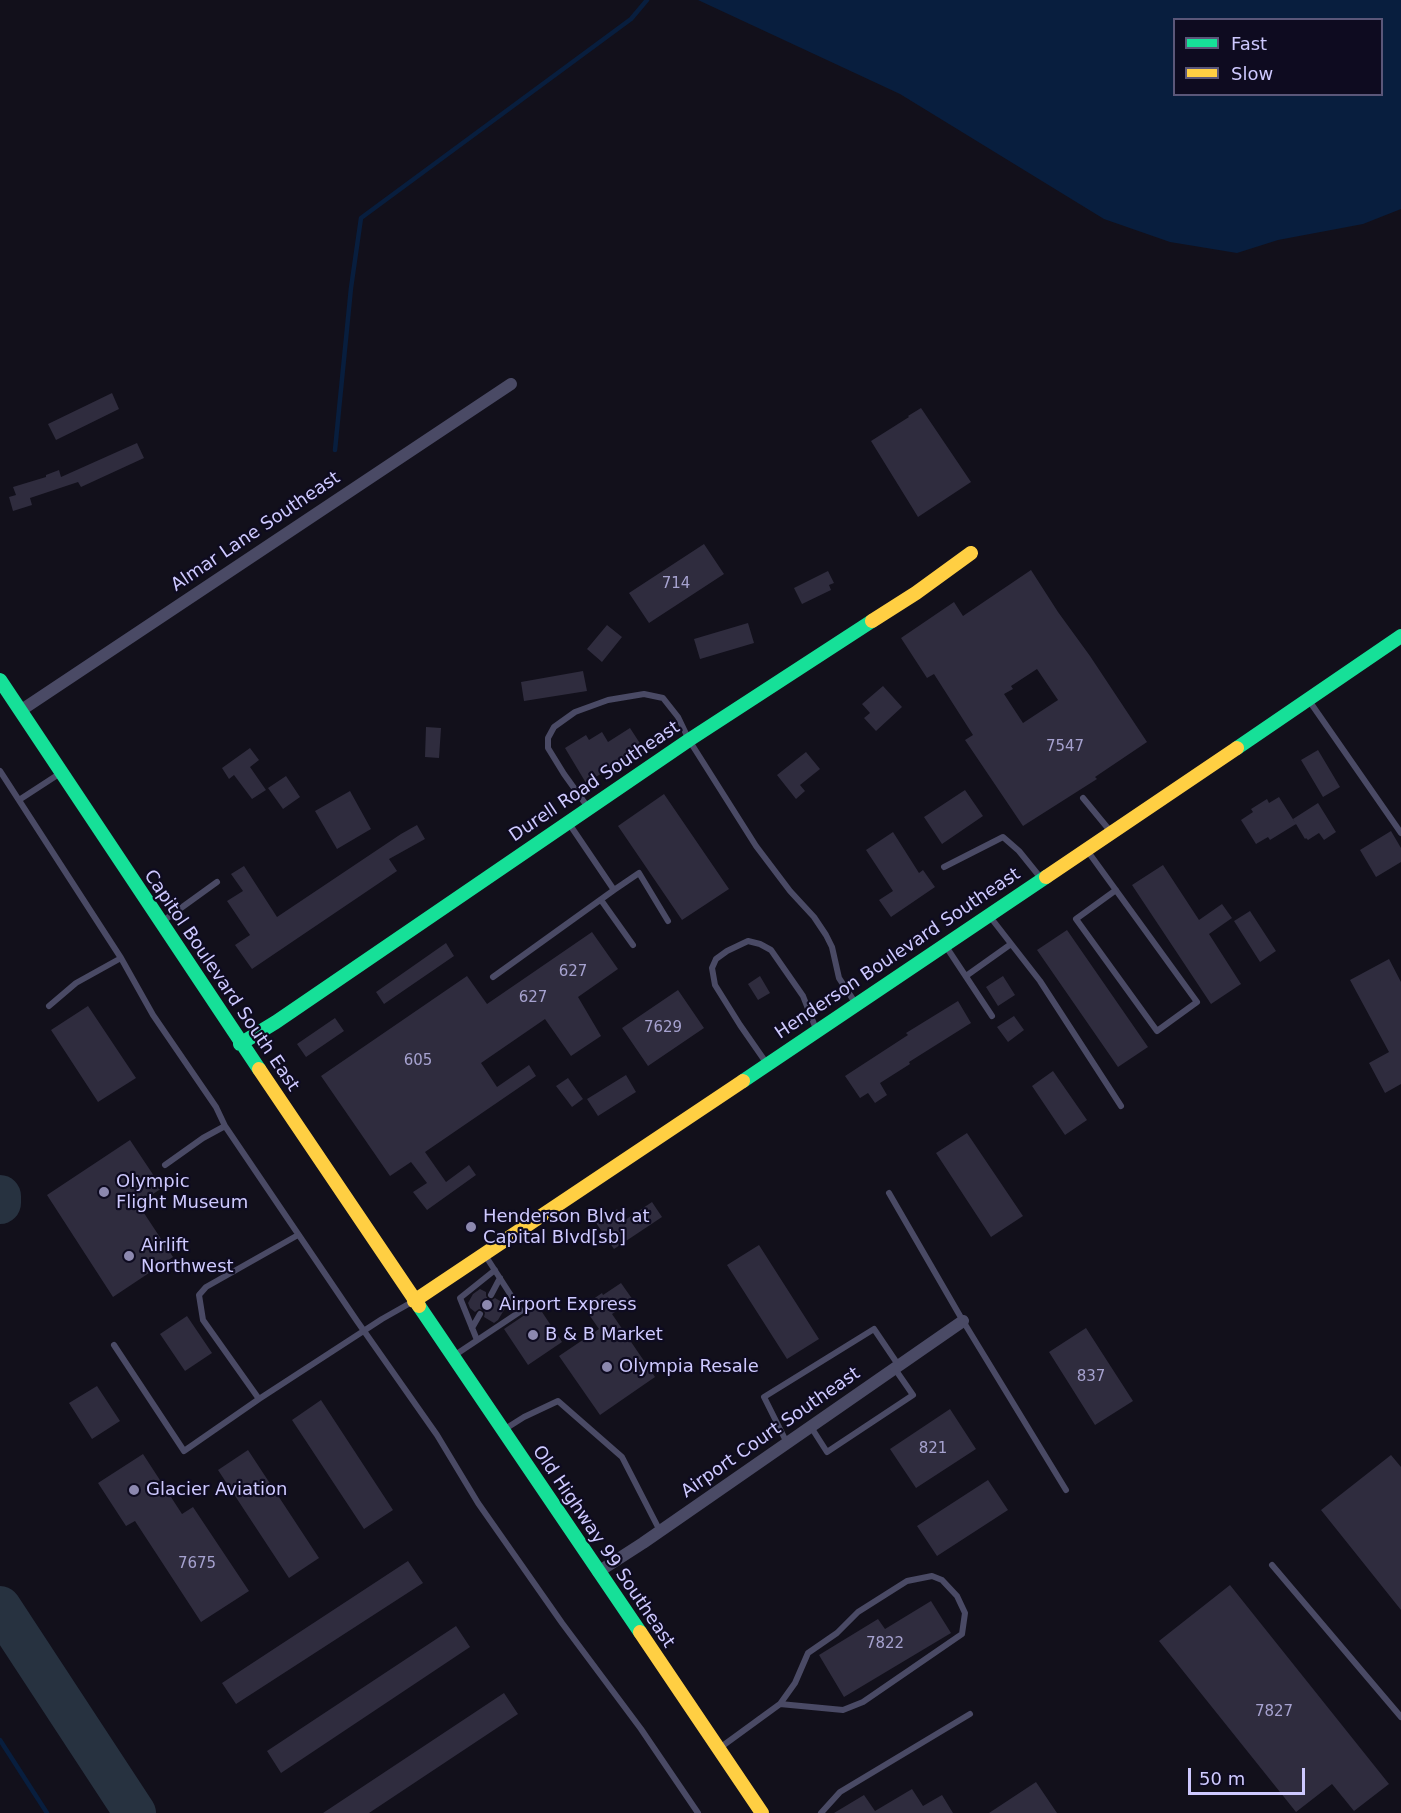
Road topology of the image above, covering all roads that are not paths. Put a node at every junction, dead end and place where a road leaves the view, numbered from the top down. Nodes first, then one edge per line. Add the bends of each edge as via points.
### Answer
1 (511, 384) dead end
2 (971, 553) dead end
3 (1401, 636) edge
4 (0, 669) edge
5 (0, 680) edge
6 (9, 693) junction
7 (1307, 699) junction
8 (20, 711) junction
9 (689, 740) junction
10 (0, 771) edge
11 (61, 773) junction
12 (1083, 798) dead end
13 (19, 800) junction
14 (589, 808) junction
15 (568, 822) junction
16 (1112, 833) junction
17 (1401, 833) edge
18 (1086, 850) junction
19 (944, 867) dead end
20 (1042, 879) junction
21 (217, 882) dead end
22 (614, 890) junction
23 (1116, 890) junction
24 (601, 900) junction
25 (989, 915) junction
26 (668, 921) dead end
27 (160, 923) junction
28 (1011, 944) junction
29 (633, 945) dead end
30 (945, 945) junction
31 (121, 958) junction
32 (966, 976) junction
33 (493, 977) dead end
34 (856, 1005) junction
35 (49, 1006) dead end
36 (992, 1016) dead end
37 (816, 1030) junction
38 (240, 1044) junction
39 (767, 1064) junction
40 (1121, 1106) dead end
41 (225, 1126) junction
42 (165, 1165) dead end
43 (889, 1193) dead end
44 (298, 1235) junction
45 (484, 1254) junction
46 (495, 1270) junction
47 (500, 1278) junction
48 (490, 1295) dead end
49 (414, 1301) junction
50 (480, 1314) dead end
51 (963, 1321) junction
52 (472, 1328) junction
53 (364, 1332) junction
54 (477, 1340) junction
55 (114, 1345) dead end
56 (452, 1357) junction
57 (897, 1368) junction
58 (259, 1399) junction
59 (811, 1427) junction
60 (502, 1431) junction
61 (788, 1443) junction
62 (1066, 1490) dead end
63 (660, 1532) junction
64 (1272, 1565) dead end
65 (598, 1572) junction
66 (780, 1704) junction
67 (970, 1714) dead end
68 (1401, 1717) edge
69 (718, 1749) junction
70 (698, 1813) edge
71 (762, 1813) edge
72 (821, 1813) edge

1 - 8 street, Almar Lane Southeast
2 - 9 street, Durell Road Southeast
3 - 7 street, Henderson Boulevard Southeast
4 - 6 street
5 - 6 street, Capitol Boulevard South East
6 - 8 street, Capitol Boulevard South East
7 - 16 street, Henderson Boulevard Southeast
7 - 17 lane
8 - 11 street, Capitol Boulevard South East
9 - 14 street, Durell Road Southeast
9 - 14 lane via 663,698 644,694 608,700 575,712 554,727 548,748
9 - 34 lane via 756,846 826,935 838,978
10 - 13 lane
11 - 13 lane
11 - 27 street, Capitol Boulevard South East
12 - 16 lane
13 - 31 lane
14 - 15 street, Durell Road Southeast
15 - 22 lane
15 - 38 street, Durell Road Southeast
16 - 18 street, Henderson Boulevard Southeast
18 - 20 street, Henderson Boulevard Southeast
18 - 23 lane
19 - 20 lane via 1003,837
20 - 25 street, Henderson Boulevard Southeast
21 - 27 lane
22 - 24 lane
22 - 26 lane via 639,873
23 - 23 lane via 1197,1002 1157,1031 1076,919
24 - 29 lane
24 - 33 lane
25 - 28 lane
25 - 30 street, Henderson Boulevard Southeast
27 - 38 street, Capitol Boulevard South East
28 - 32 lane
28 - 40 lane via 1040,981
30 - 32 lane
30 - 34 street, Henderson Boulevard Southeast
31 - 35 lane via 76,983
31 - 41 lane
32 - 36 lane
34 - 37 street, Henderson Boulevard Southeast
37 - 39 street, Henderson Boulevard Southeast
37 - 39 lane via 803,996 771,950 748,941 727,951 712,968 715,985
38 - 49 street, Capitol Boulevard South East
39 - 45 street, Henderson Boulevard Southeast
41 - 42 lane
41 - 44 lane
43 - 51 lane
44 - 53 lane
44 - 58 lane via 206,1287 199,1295 203,1320
45 - 46 lane
45 - 49 street, Henderson Boulevard Southeast
46 - 47 lane
46 - 52 lane via 460,1298
47 - 48 lane
47 - 54 lane via 521,1311
49 - 53 lane
49 - 56 street, Old Highway 99 Southeast
50 - 52 lane
51 - 57 street, Airport Court Southeast
51 - 62 lane
52 - 54 lane
53 - 58 lane
53 - 70 lane via 437,1435 478,1503
54 - 56 lane
55 - 58 lane via 184,1451
56 - 60 street, Old Highway 99 Southeast
57 - 59 street, Airport Court Southeast
57 - 59 lane via 913,1395 827,1452
57 - 61 lane via 874,1329 764,1397
59 - 61 street, Airport Court Southeast
60 - 63 lane via 558,1401 622,1457
60 - 65 street, Old Highway 99 Southeast
61 - 63 street, Airport Court Southeast
63 - 65 street, Airport Court Southeast
64 - 68 lane
65 - 69 street, Old Highway 99 Southeast
66 - 66 lane via 843,1710 863,1702 962,1634 965,1613 957,1596 933,1576 908,1581 858,1612 808,1653 795,1683
66 - 69 lane
67 - 72 lane via 840,1792
69 - 71 street, Old Highway 99 Southeast

